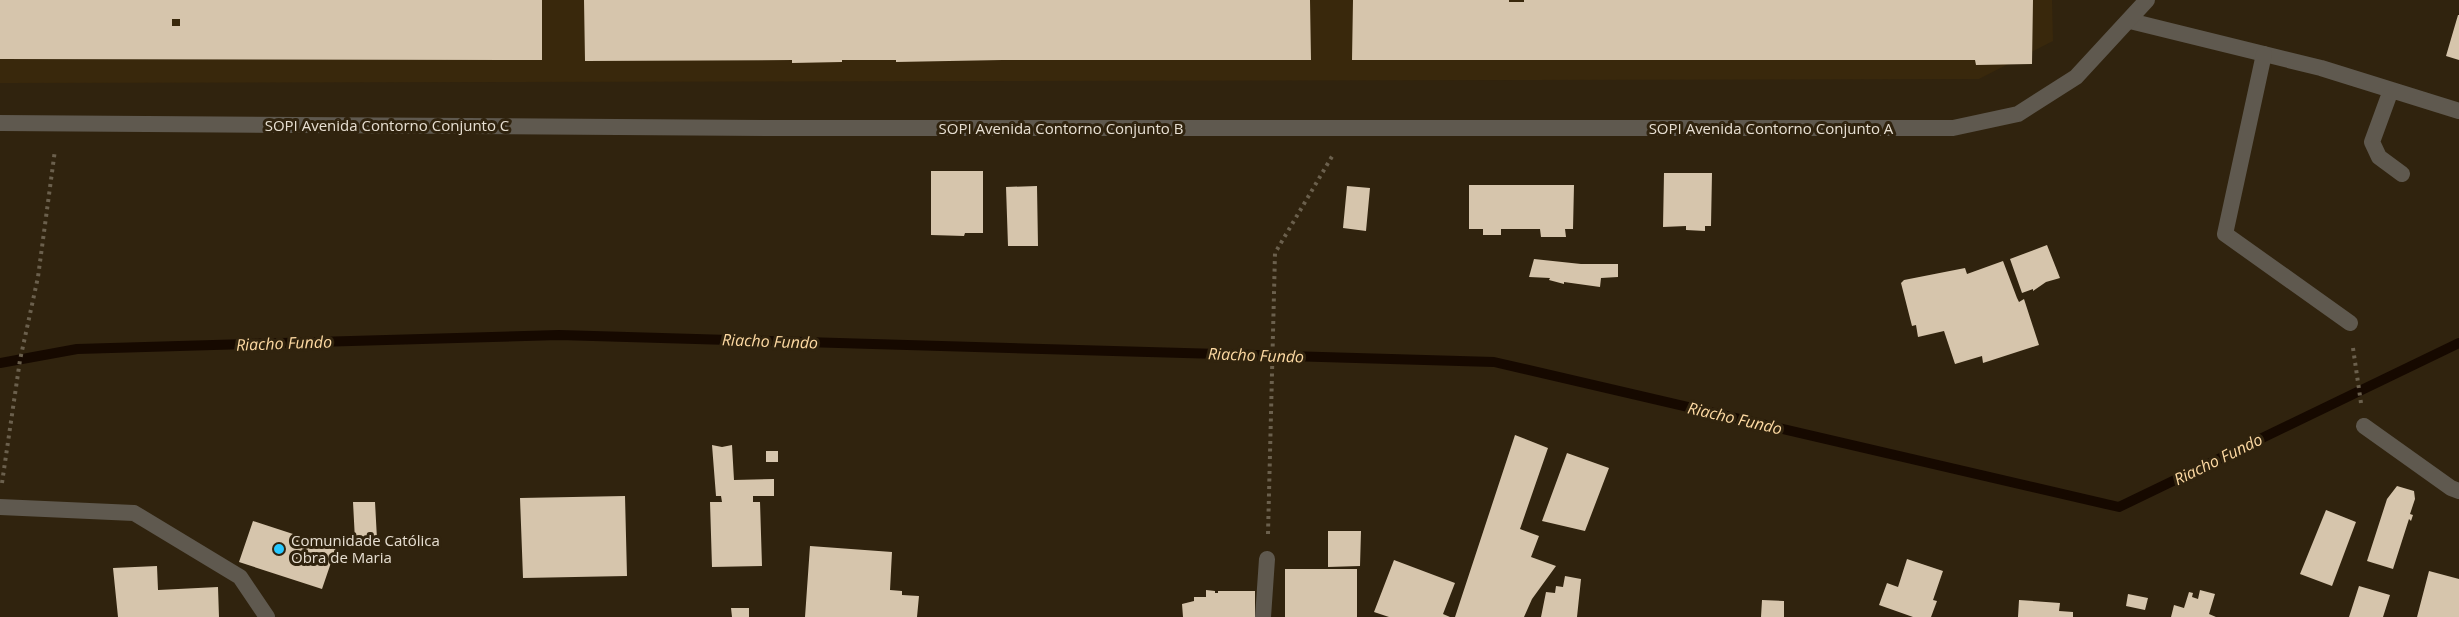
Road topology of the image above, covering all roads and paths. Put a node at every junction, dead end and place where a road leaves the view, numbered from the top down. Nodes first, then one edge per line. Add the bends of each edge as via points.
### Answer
1 (2147, 0) edge
2 (2130, 21) junction
3 (2264, 54) junction
4 (2391, 90) junction
5 (2459, 111) edge
6 (59, 122) junction
7 (0, 123) edge
8 (774, 128) joint
9 (1348, 129) junction
10 (2402, 174) dead end
11 (2350, 323) joint
12 (2364, 426) joint
13 (2, 488) dead end
14 (2459, 491) edge
15 (0, 507) edge
16 (1267, 559) joint
17 (267, 617) edge
18 (1263, 617) edge

1 - 2 street, SOPI Avenida Contorno Conjunto A
2 - 3 street
2 - 9 street, SOPI Avenida Contorno Conjunto A via 2076,77 2018,114 1953,128
3 - 4 street
3 - 11 street via 2225,234
4 - 5 street
4 - 10 street via 2372,142 2379,157
6 - 7 street, SOPI Avenida Contorno Conjunto C
6 - 8 street, SOPI Avenida Contorno Conjunto C
6 - 13 path via 38,277 20,360
8 - 9 street, SOPI Avenida Contorno Conjunto B
9 - 16 path via 1275,253
11 - 12 path
12 - 14 street
15 - 17 street via 134,513 240,577
16 - 18 street

